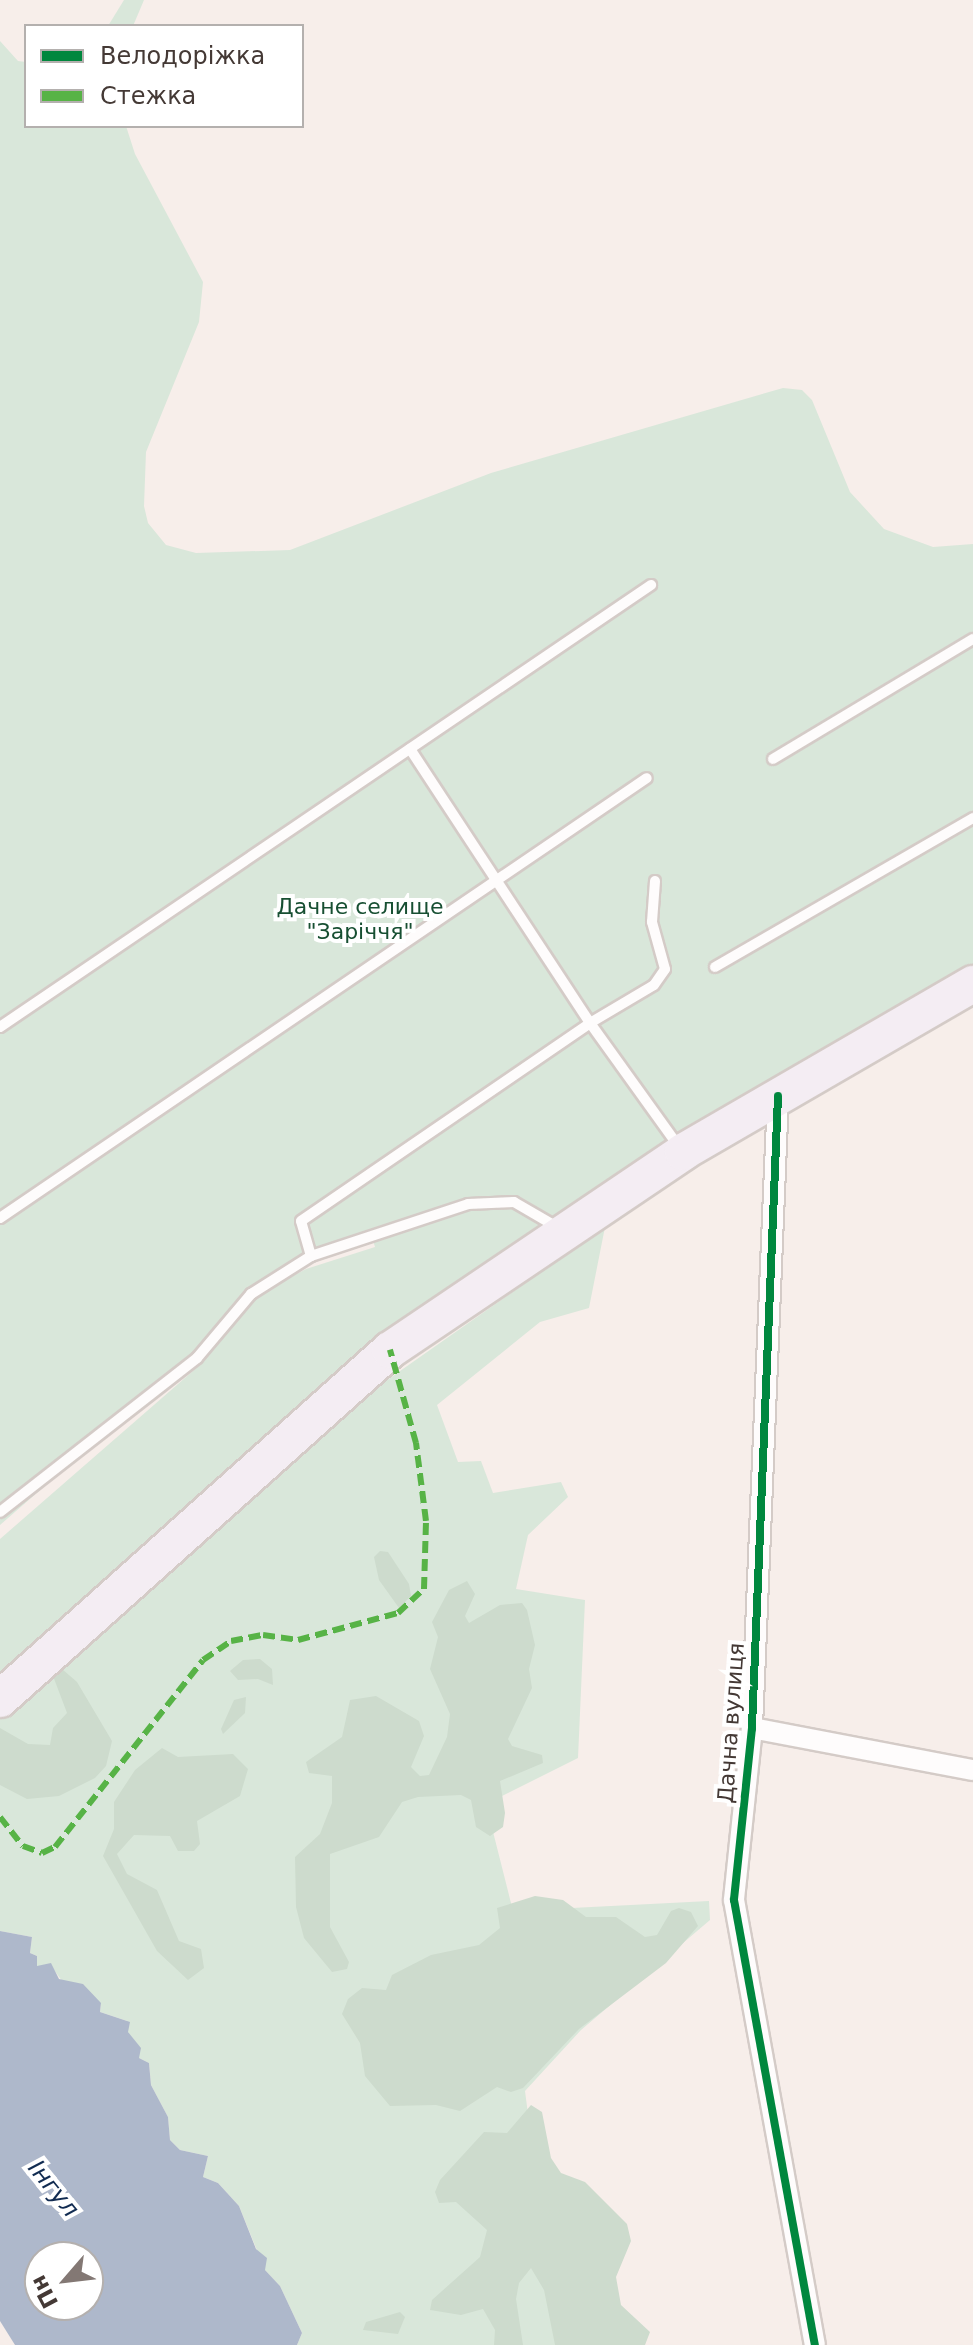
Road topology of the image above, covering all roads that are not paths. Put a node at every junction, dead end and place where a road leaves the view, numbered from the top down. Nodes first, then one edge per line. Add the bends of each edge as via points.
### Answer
1 (651, 585) dead end
2 (973, 639) edge
3 (410, 749) junction
4 (773, 759) dead end
5 (647, 778) dead end
6 (973, 818) edge
7 (498, 879) junction
8 (655, 881) dead end
9 (715, 967) dead end
10 (973, 984) edge
11 (590, 1023) junction
12 (0, 1027) edge
13 (778, 1096) junction
14 (683, 1152) junction
15 (0, 1218) edge
16 (562, 1230) junction
17 (311, 1256) junction
18 (0, 1512) edge
19 (0, 1699) edge
20 (752, 1728) junction
21 (973, 1770) edge
22 (815, 2345) edge

1 - 3 lane
2 - 4 lane
3 - 7 lane
3 - 12 lane
5 - 7 lane
6 - 9 lane
7 - 11 lane
7 - 15 lane
8 - 11 lane via 652,922 665,969 654,985
10 - 13 highway
11 - 14 lane
11 - 17 lane via 301,1221
13 - 14 highway
13 - 20 street, Дачна вулиця
14 - 16 highway
16 - 17 lane via 514,1202 468,1204
16 - 19 highway via 359,1373
17 - 18 lane via 251,1294 197,1358
20 - 21 street
20 - 22 street, Дачна вулиця via 734,1900

